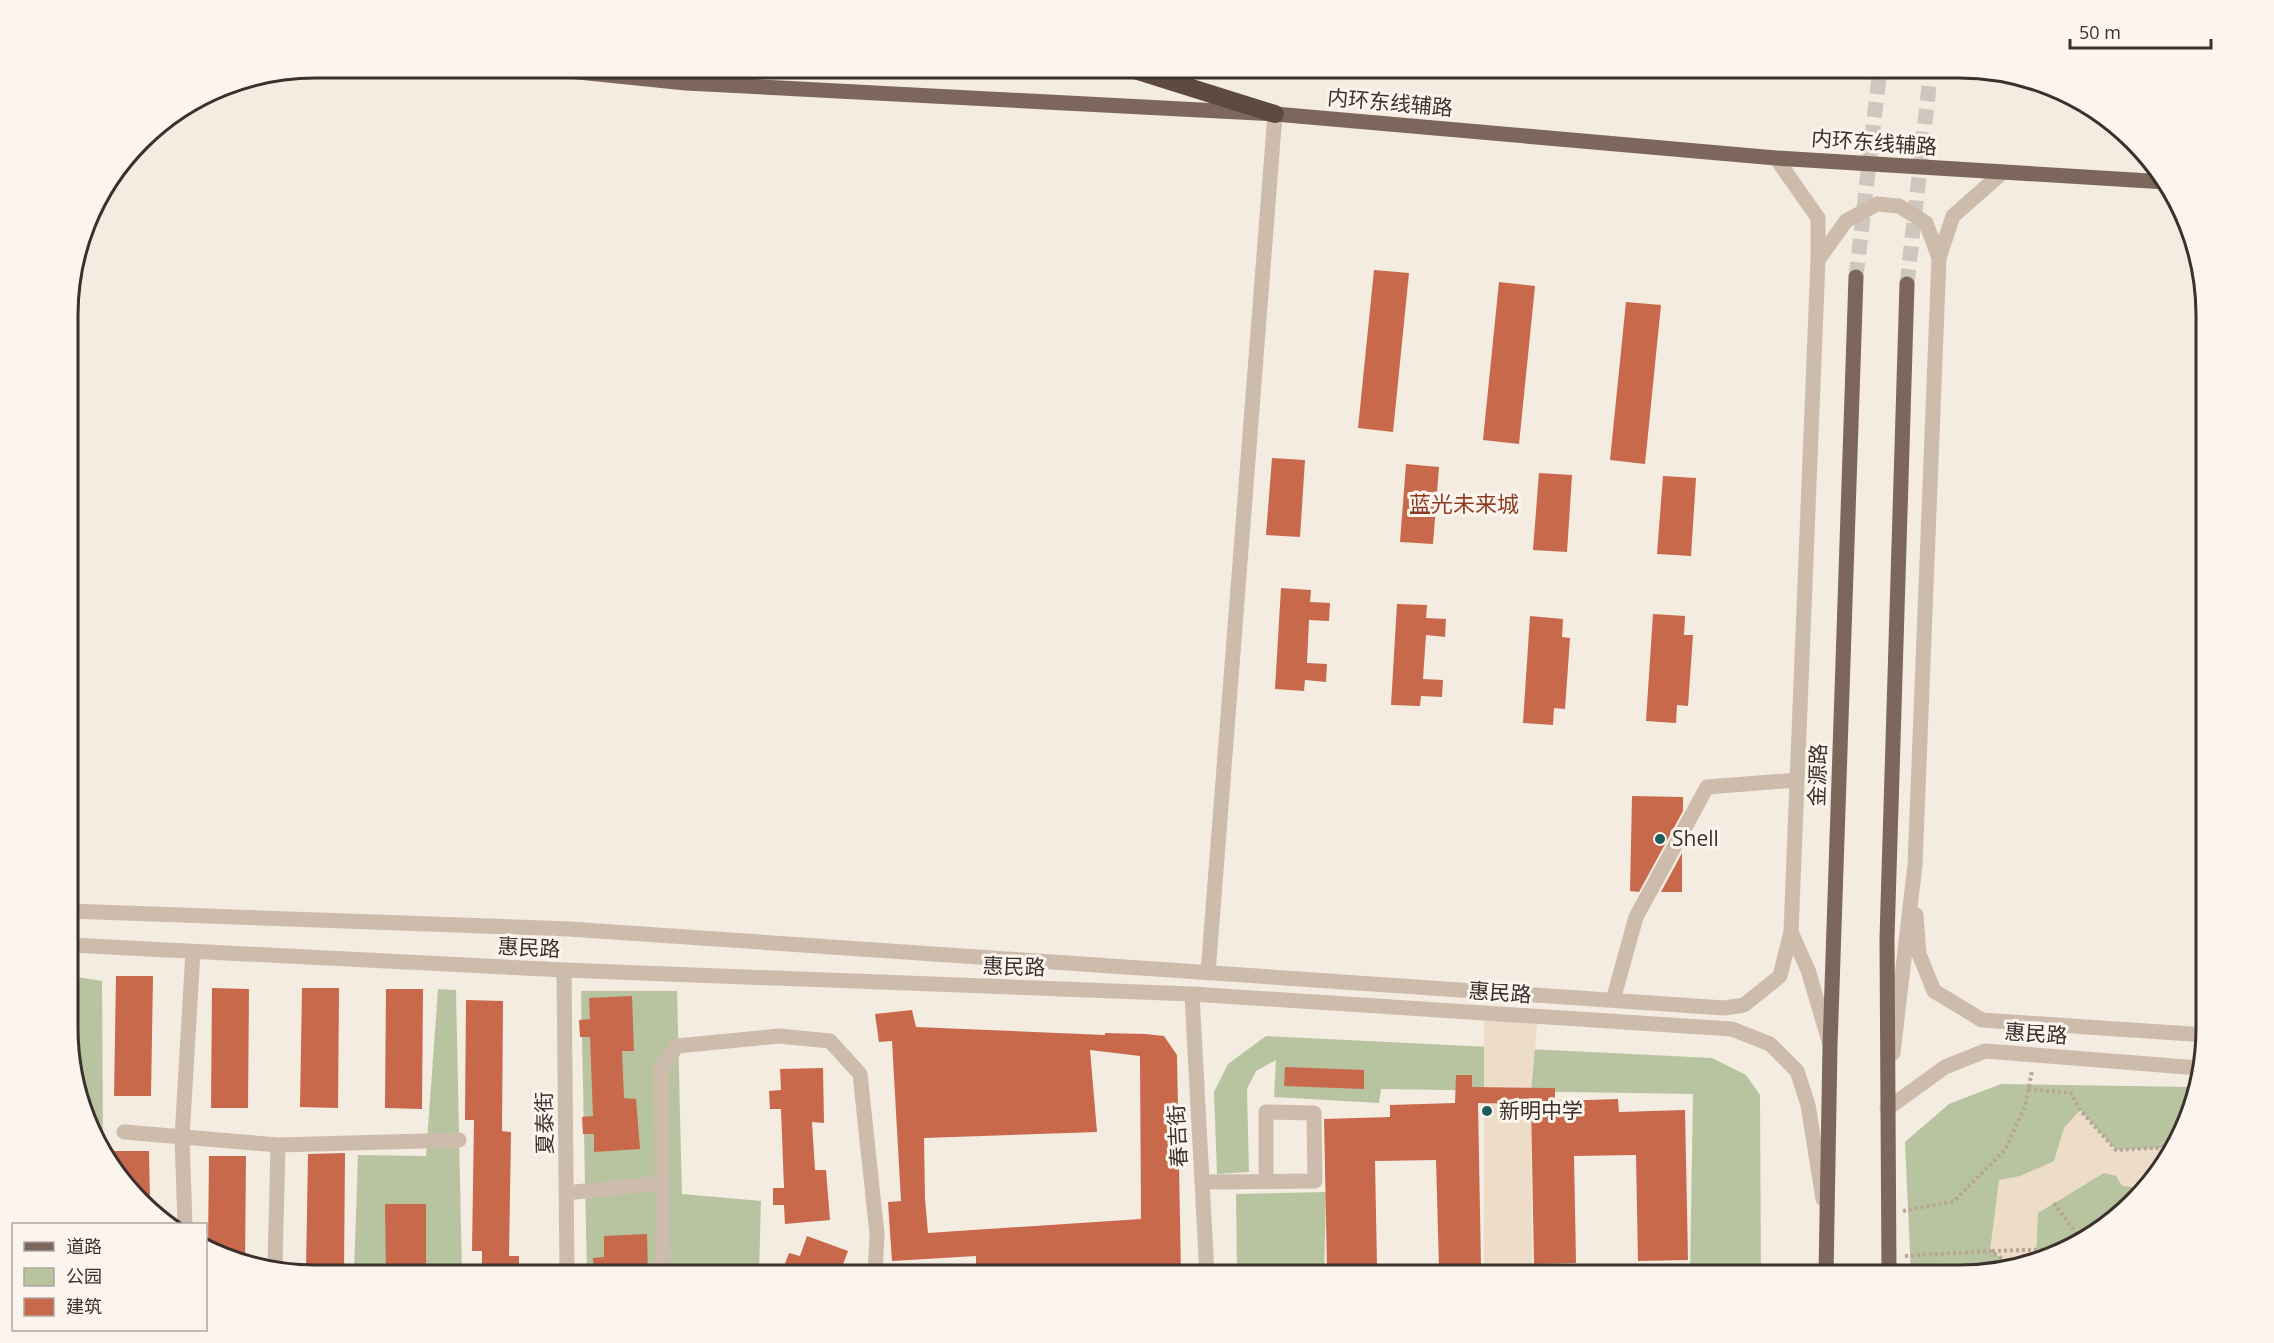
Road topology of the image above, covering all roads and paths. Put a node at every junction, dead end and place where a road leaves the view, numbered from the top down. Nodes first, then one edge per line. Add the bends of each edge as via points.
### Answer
1 (637, 78) edge
2 (1160, 78) edge
3 (1275, 114) junction
4 (1776, 158) junction
5 (2003, 172) junction
6 (2154, 181) edge
7 (1939, 258) junction
8 (1818, 260) junction
9 (1856, 277) tunnel mouth
10 (1907, 284) tunnel mouth
11 (1797, 780) junction
12 (1913, 879) junction
13 (78, 911) edge
14 (1791, 932) junction
15 (78, 945) edge
16 (194, 952) junction
17 (564, 970) junction
18 (1208, 973) junction
19 (1192, 994) junction
20 (1613, 1000) junction
21 (2196, 1034) edge
22 (1830, 1046) junction
23 (2035, 1055) junction
24 (2192, 1067) edge
25 (2028, 1089) junction
26 (1887, 1109) junction
27 (124, 1132) dead end
28 (182, 1137) junction
29 (459, 1140) dead end
30 (278, 1145) junction
31 (2163, 1148) edge
32 (1266, 1180) junction
33 (1202, 1182) junction
34 (662, 1183) junction
35 (566, 1193) junction
36 (2054, 1203) dead end
37 (1826, 1214) junction
38 (1888, 1214) junction
39 (185, 1223) edge
40 (2076, 1233) dead end
41 (2042, 1250) edge
42 (1990, 1251) junction
43 (1889, 1257) junction
44 (2005, 1260) edge
45 (275, 1261) edge
46 (567, 1265) edge
47 (663, 1265) edge
48 (875, 1265) edge
49 (1206, 1265) edge
50 (1826, 1265) edge
51 (1889, 1265) edge

1 - 3 main road, 内环东线辅路
2 - 3 highway
3 - 4 main road, 内环东线辅路
3 - 18 street
4 - 5 main road, 内环东线辅路
4 - 8 street via 1818,218
5 - 6 main road, 内环东线辅路
5 - 7 street via 1953,216
7 - 8 street via 1926,223 1899,206 1878,204 1846,220
7 - 12 street
8 - 11 street
9 - 22 main road, 金源路
10 - 26 main road via 1887,938
11 - 14 street
11 - 20 street via 1707,787 1635,916
12 - 21 street via 1919,954 1934,991 1982,1020
12 - 26 street
13 - 18 street, 惠民路 via 568,930
14 - 20 street, 惠民路 via 1780,976 1744,1005 1724,1008
14 - 22 street via 1808,970
15 - 16 street, 惠民路
16 - 17 street, 惠民路
16 - 28 street
17 - 19 street, 惠民路
17 - 35 street, 夏泰街
18 - 20 street, 惠民路
19 - 33 street, 春吉街
19 - 37 street, 惠民路 via 1732,1029 1770,1044 1797,1071 1808,1105
22 - 37 main road, 金源路
23 - 24 street, 惠民路
23 - 25 path
23 - 26 street, 惠民路 via 1985,1051 1945,1068
25 - 31 path via 2072,1093 2080,1110 2116,1150
25 - 38 path via 2025,1106 2005,1150 1954,1201
26 - 38 main road
27 - 28 street
28 - 30 street
28 - 39 street
29 - 30 street
30 - 45 street
32 - 32 street via 1315,1181 1314,1113 1266,1112
32 - 33 street
33 - 49 street, 春吉街
34 - 35 street
34 - 47 street
34 - 48 street via 661,1068 677,1046 779,1036 830,1041 860,1074 877,1234
35 - 46 street, 夏泰街
36 - 40 path
37 - 50 main road, 金源路
38 - 43 main road
41 - 42 path
42 - 43 path
42 - 44 path
43 - 51 main road

